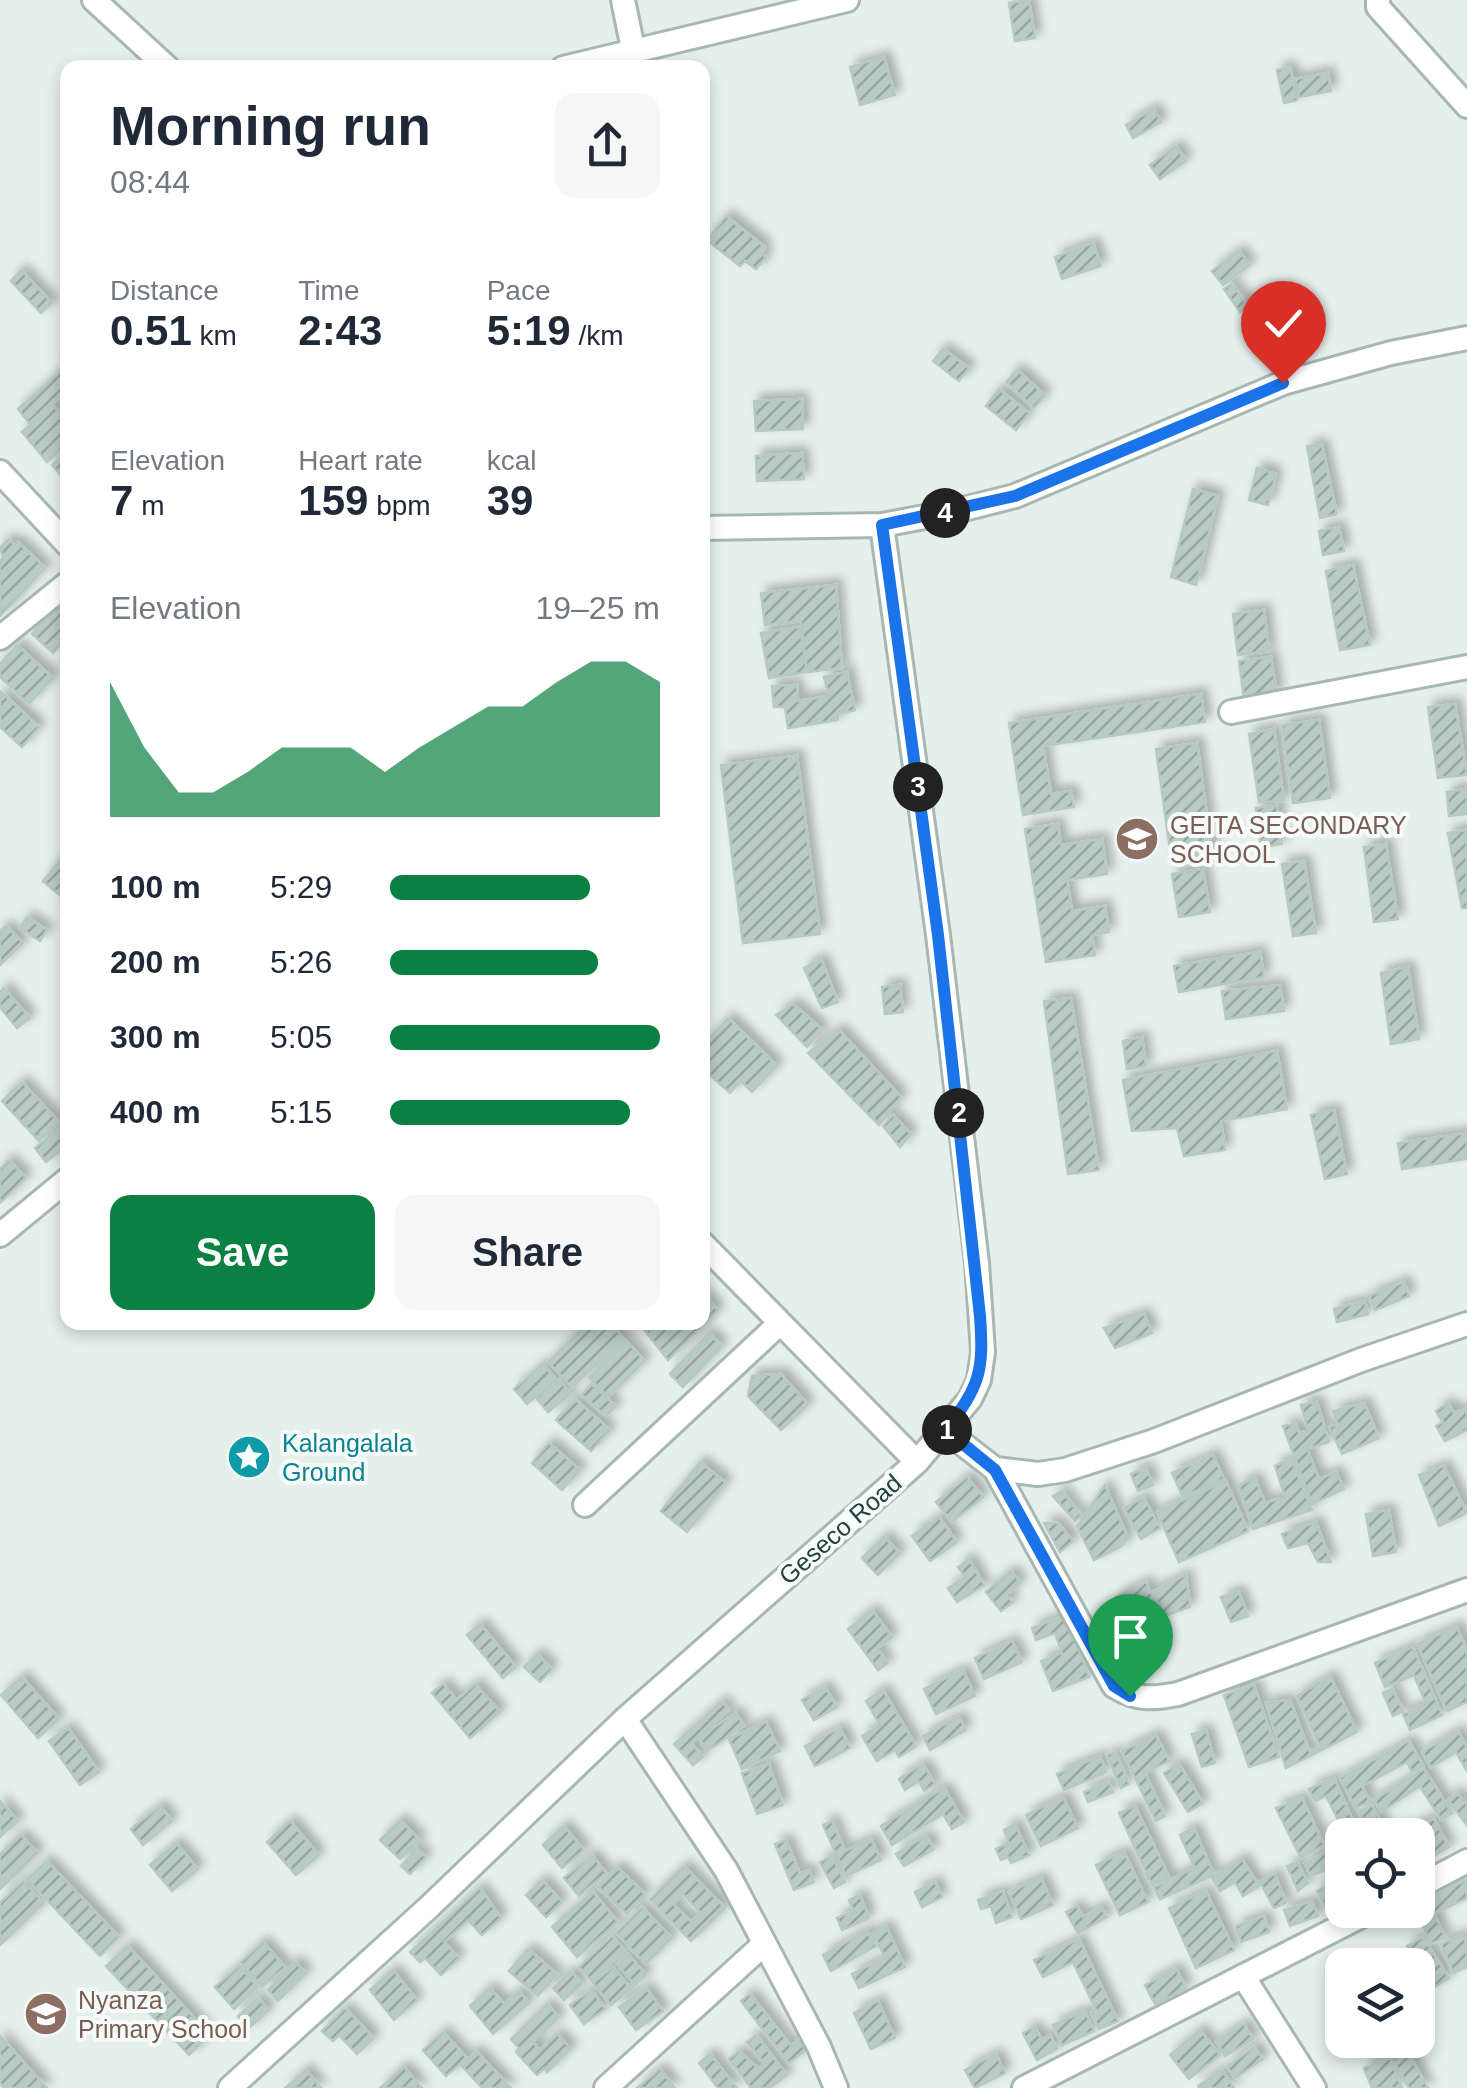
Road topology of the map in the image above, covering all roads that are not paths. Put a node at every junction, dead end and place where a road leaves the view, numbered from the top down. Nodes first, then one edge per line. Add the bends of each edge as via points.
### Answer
1 (94, 0) edge
2 (622, 0) edge
3 (847, 0) edge
4 (1378, 0) edge
5 (633, 48) junction
6 (159, 60) edge
7 (591, 60) edge
8 (1467, 106) edge
9 (1467, 338) edge
10 (0, 472) edge
11 (882, 525) junction
12 (710, 528) edge
13 (60, 536) edge
14 (60, 589) edge
15 (0, 638) edge
16 (1467, 667) edge
17 (1232, 712) dead end
18 (60, 1185) edge
19 (0, 1234) edge
20 (710, 1251) edge
21 (779, 1324) junction
22 (1467, 1324) edge
23 (946, 1430) junction
24 (917, 1462) junction
25 (995, 1470) junction
26 (585, 1505) dead end
27 (1467, 1590) edge
28 (625, 1719) junction
29 (1467, 1860) edge
30 (1435, 1878) edge
31 (1338, 1928) edge
32 (764, 1944) junction
33 (1244, 1976) junction
34 (230, 2088) edge
35 (606, 2088) edge
36 (836, 2088) edge
37 (1024, 2088) edge
38 (1314, 2088) edge

1 - 6 street
2 - 5 street
3 - 5 street
4 - 8 street
5 - 7 street
9 - 11 street via 1283,383 1015,496
10 - 13 street
11 - 12 street
11 - 23 street, Geseco Road via 938,935 983,1352 970,1399
14 - 15 street
16 - 17 street
18 - 19 street
20 - 21 street
21 - 24 street
21 - 26 street
22 - 25 street via 1065,1470
23 - 24 street, Geseco Road
23 - 25 street
24 - 28 street, Geseco Road
25 - 27 street via 1114,1686 1130,1696 1178,1694
28 - 32 street via 726,1870
28 - 34 street, Geseco Road
29 - 30 street
31 - 33 street
32 - 35 street
32 - 36 street
33 - 37 street
33 - 38 street

